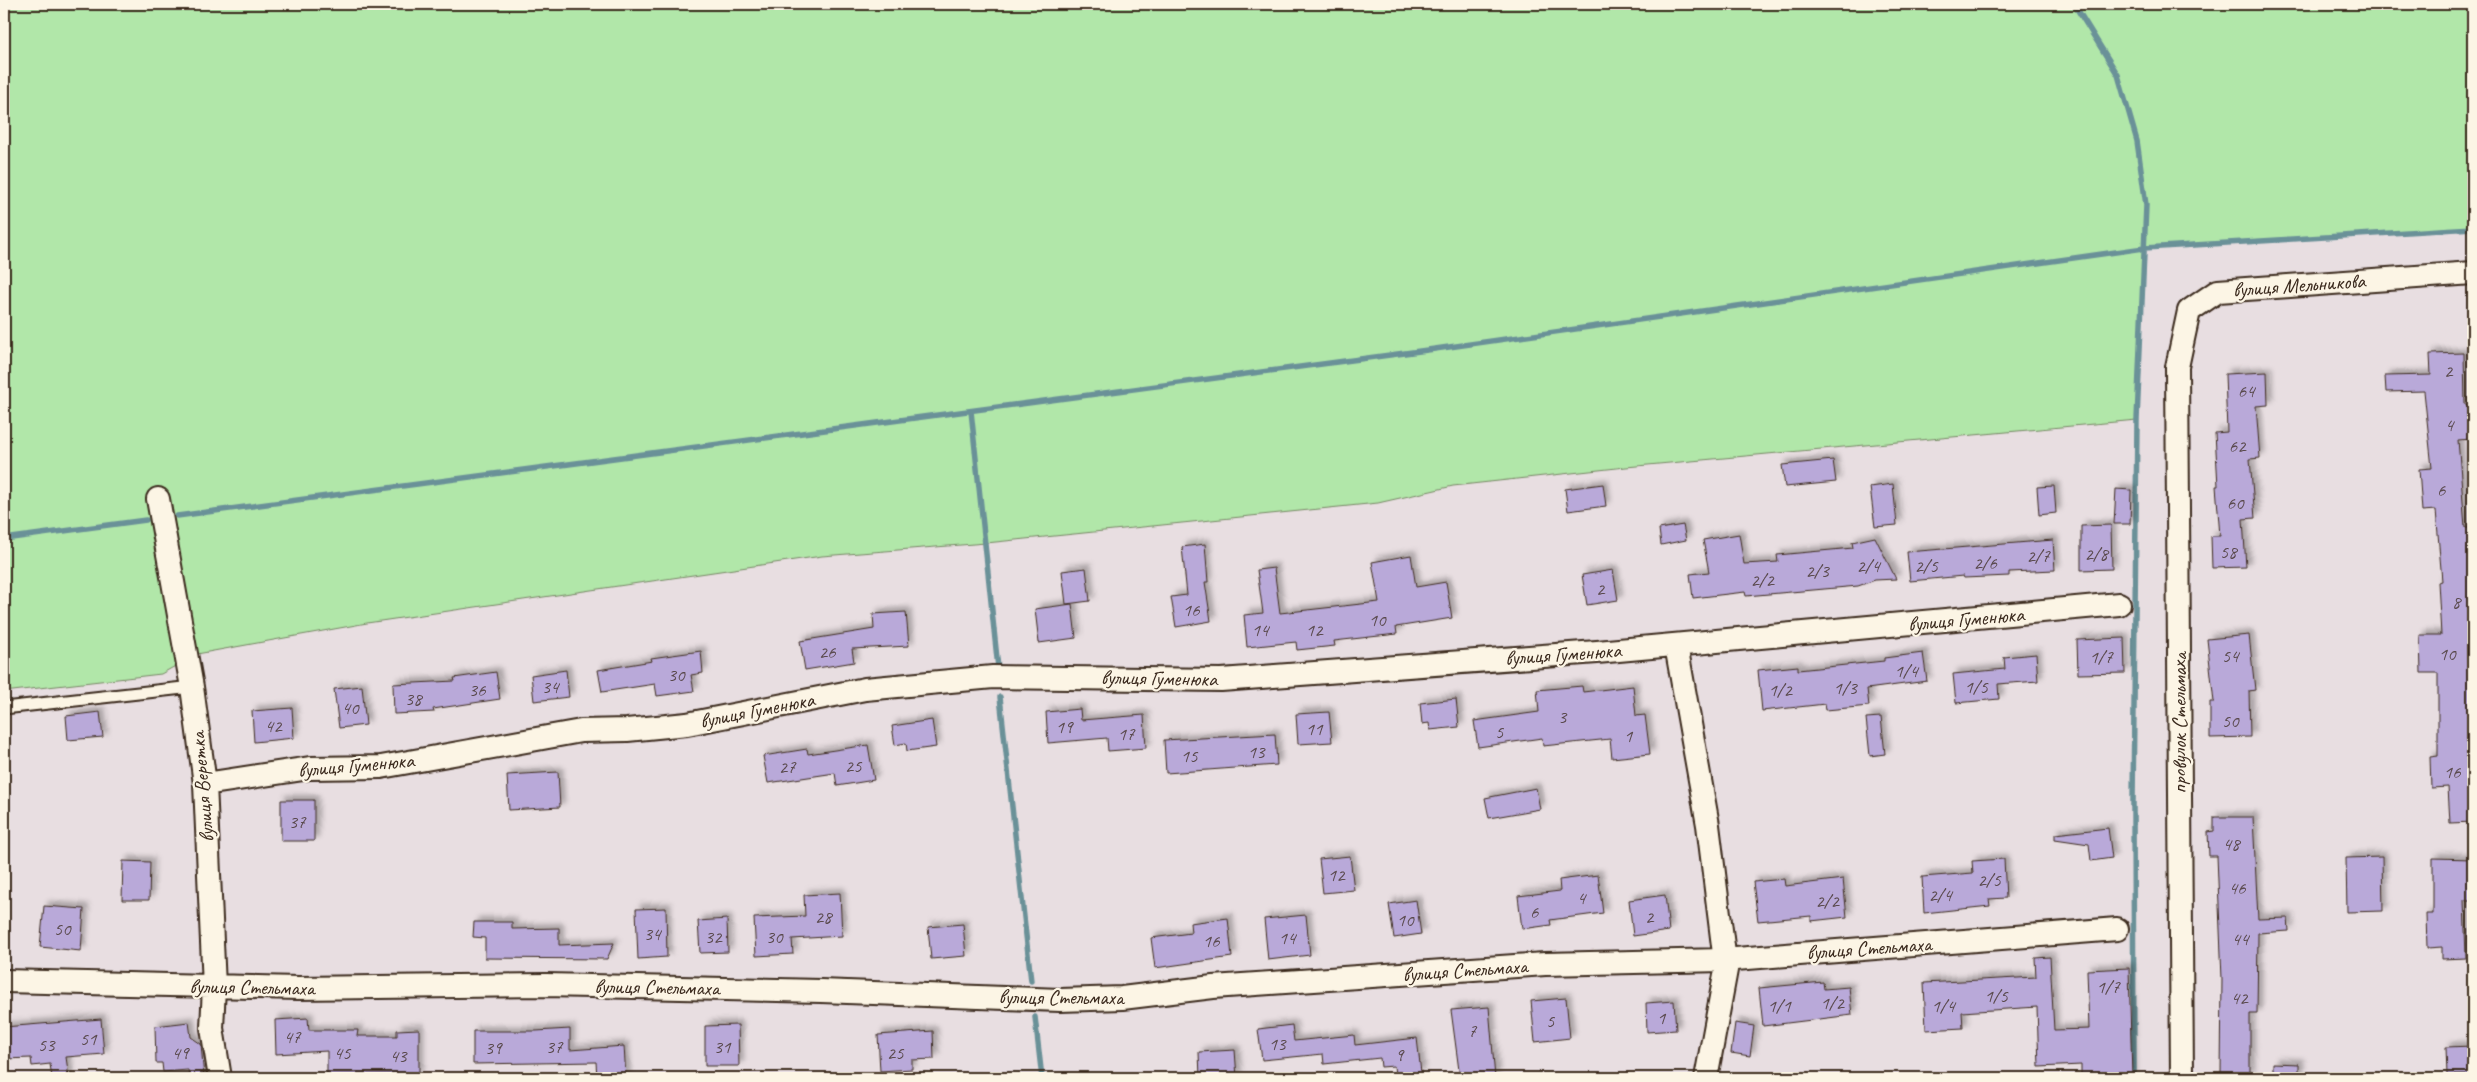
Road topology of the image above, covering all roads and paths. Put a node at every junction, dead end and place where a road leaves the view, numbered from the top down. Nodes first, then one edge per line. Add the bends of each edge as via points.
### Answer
1 (2473, 273) edge
2 (2177, 367) joint
3 (158, 499) dead end
4 (2119, 604) dead end
5 (1676, 645) junction
6 (192, 687) junction
7 (4, 708) edge
8 (205, 784) junction
9 (2117, 929) dead end
10 (1723, 960) junction
11 (4, 982) edge
12 (214, 987) junction
13 (220, 1078) edge
14 (1706, 1078) edge
15 (2182, 1078) edge

1 - 2 street, вулиця Мельникова via 2218,291 2189,311
2 - 15 street, провулок Стельмаха
3 - 6 street, вулиця Веретка
4 - 5 street, вулиця Гуменюка
5 - 8 street, вулиця Гуменюка via 1222,680 993,676 865,689 687,724 581,731 382,767 310,768
5 - 10 street via 1708,825
6 - 7 lane
6 - 8 street, вулиця Веретка
8 - 12 street, вулиця Веретка
9 - 10 street, вулиця Стельмаха
10 - 12 street, вулиця Стельмаха via 1545,964 1213,988 1122,998 1060,1000 546,985
10 - 14 street via 1726,970
11 - 12 street, вулиця Стельмаха
12 - 13 street, вулиця Веретка via 212,1028

